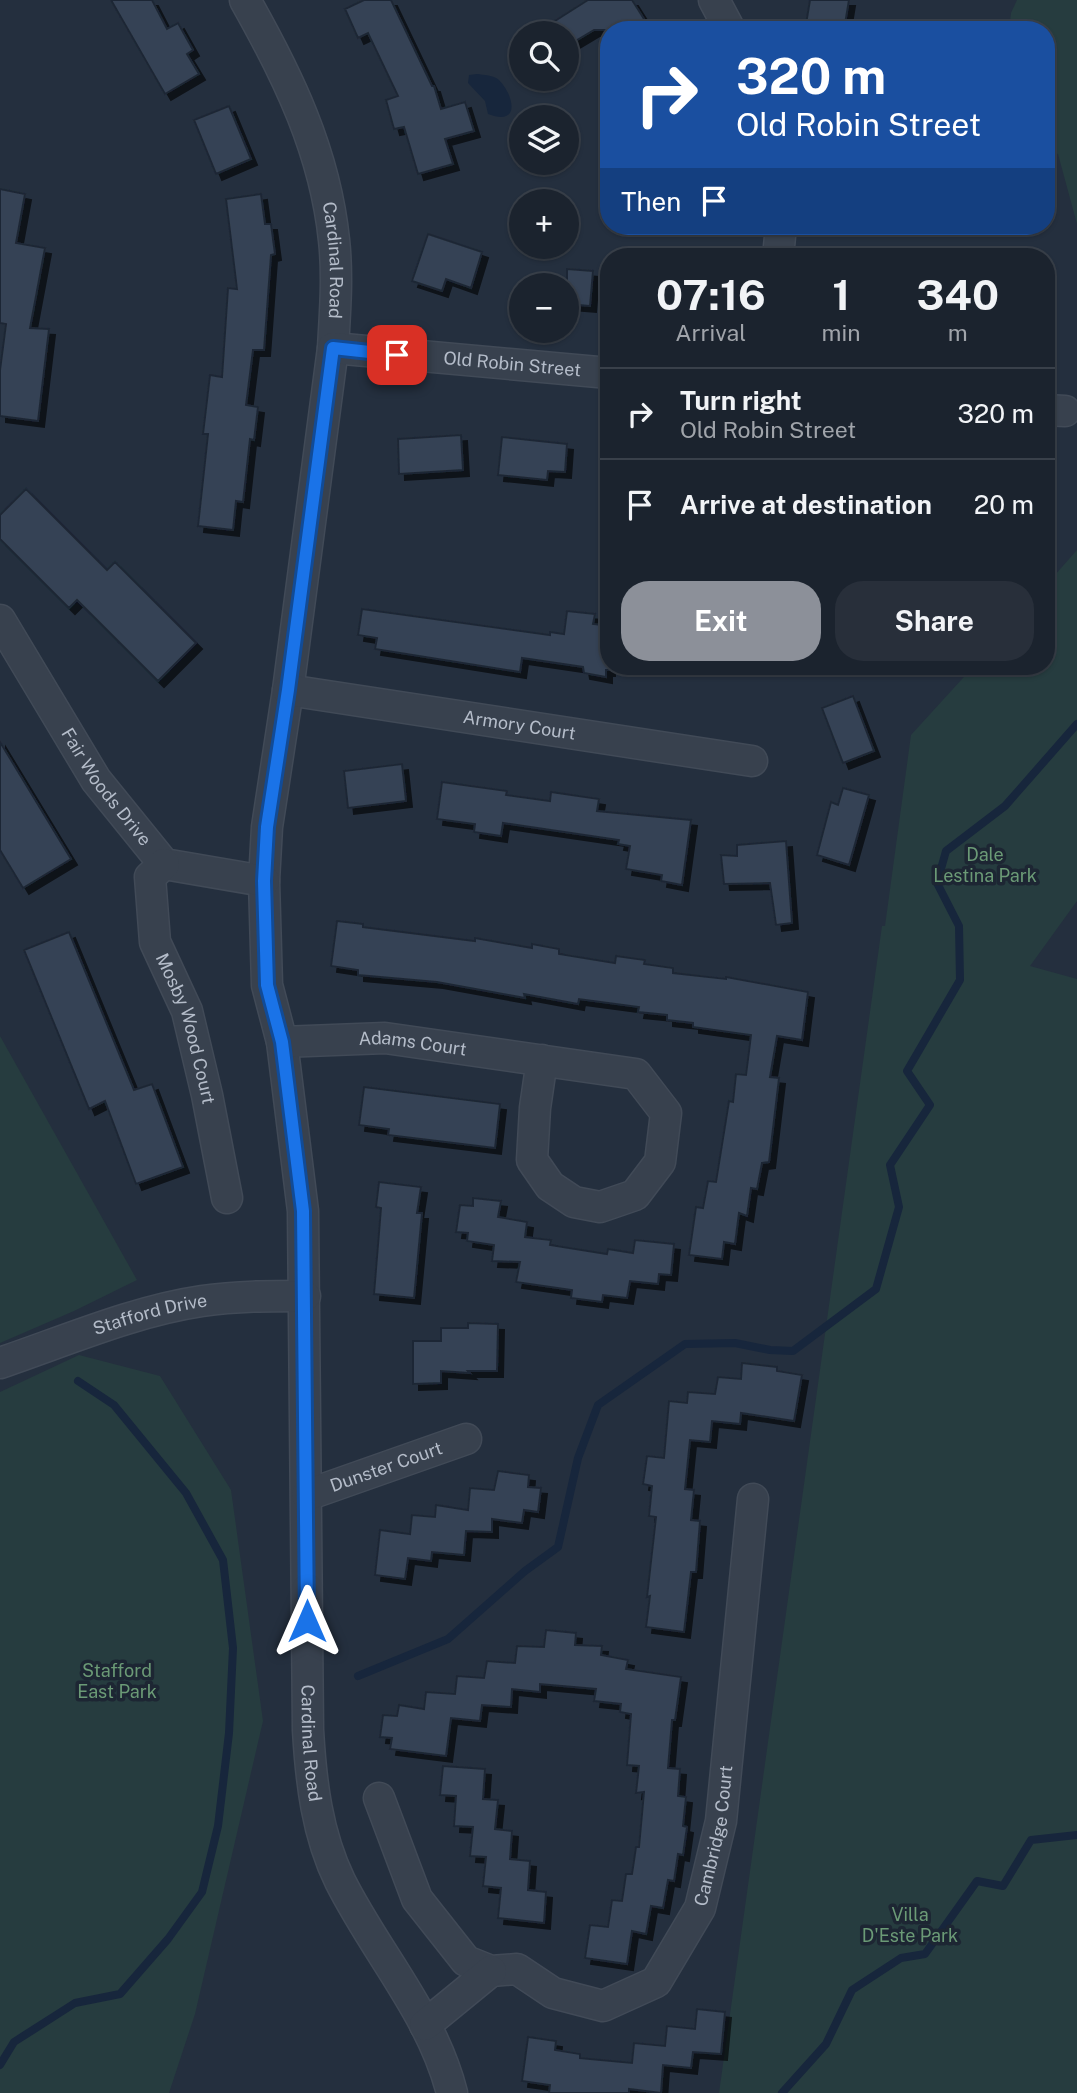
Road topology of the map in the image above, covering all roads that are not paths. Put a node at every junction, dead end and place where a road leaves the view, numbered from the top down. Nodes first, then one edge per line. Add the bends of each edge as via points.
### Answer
1 (245, 0) edge
2 (714, 0) edge
3 (725, 21) edge
4 (333, 348) junction
5 (600, 372) edge
6 (0, 620) edge
7 (288, 690) junction
8 (752, 761) dead end
9 (164, 864) junction
10 (264, 881) junction
11 (282, 1042) junction
12 (542, 1060) junction
13 (227, 1198) dead end
14 (305, 1296) junction
15 (0, 1363) edge
16 (466, 1439) dead end
17 (307, 1496) junction
18 (753, 1499) dead end
19 (379, 1798) dead end
20 (491, 1970) junction
21 (425, 2025) junction
22 (452, 2093) edge

1 - 4 street, Cardinal Road via 306,121 324,179 335,243
2 - 3 street
4 - 5 street, Old Robin Street
4 - 7 street, Cardinal Road
6 - 9 street, Fair Woods Drive via 96,780
7 - 8 street, Armory Court
7 - 10 street, Cardinal Road via 267,827
9 - 10 street, Fair Woods Drive
9 - 13 street, Mosby Wood Court via 149,877 155,942 187,1011
10 - 11 street, Cardinal Road via 267,985
11 - 12 street, Adams Court via 385,1038
11 - 14 street, Cardinal Road via 303,1211
12 - 12 street, Adams Court via 636,1074 666,1114 660,1162 635,1195 600,1207 574,1202 550,1186 533,1160
14 - 15 street, Stafford Drive via 247,1296 186,1304
14 - 17 street, Cardinal Road
16 - 17 street, Dunster Court
17 - 21 street, Cardinal Road via 308,1730 315,1802 340,1880
18 - 20 street, Cambridge Court via 721,1821 699,1910 656,1982 603,2006 553,1993 517,1969
19 - 20 street, Cambridge Court via 417,1899 466,1961
20 - 21 street
21 - 22 street, Cardinal Road

